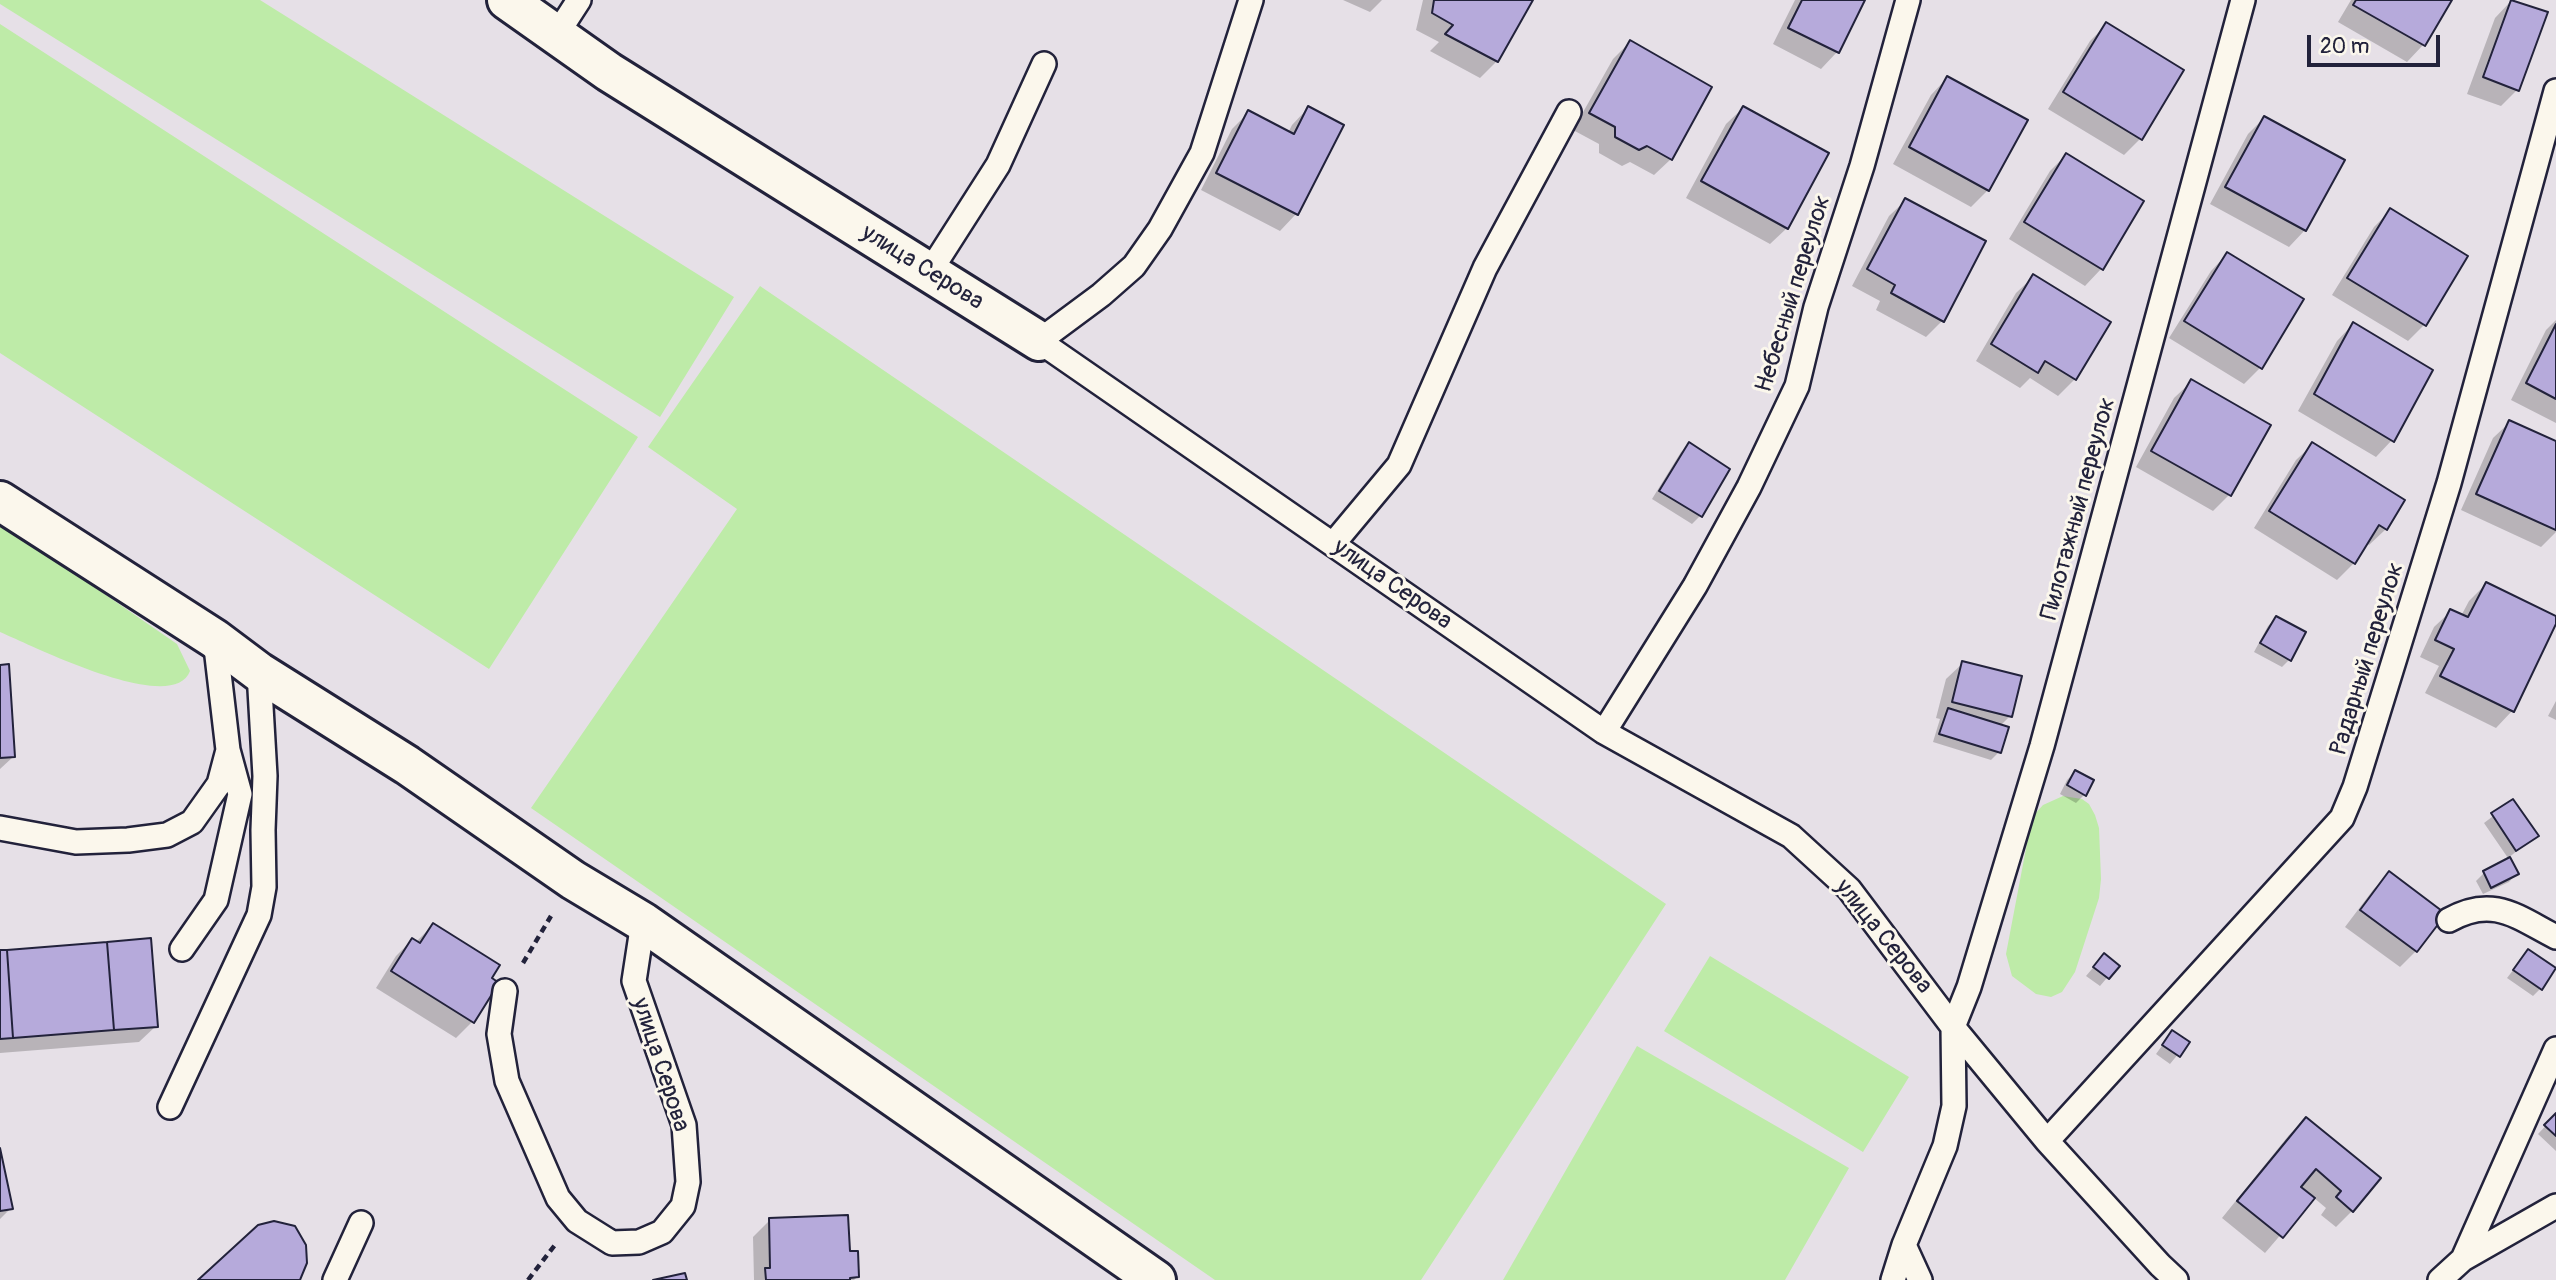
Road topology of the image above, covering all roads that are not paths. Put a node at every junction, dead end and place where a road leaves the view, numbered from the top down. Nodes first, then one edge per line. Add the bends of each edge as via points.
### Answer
1 (507, 0) edge
2 (579, 0) edge
3 (1251, 0) edge
4 (1908, 0) edge
5 (2243, 0) edge
6 (557, 34) junction
7 (1044, 64) dead end
8 (2556, 91) edge
9 (1569, 112) dead end
10 (929, 273) junction
11 (1039, 341) junction
12 (0, 501) edge
13 (1333, 544) junction
14 (215, 639) junction
15 (259, 671) junction
16 (1604, 732) junction
17 (228, 750) junction
18 (0, 828) edge
19 (2449, 920) dead end
20 (643, 922) junction
21 (2556, 936) edge
22 (182, 949) dead end
23 (505, 991) road end
24 (1953, 1027) junction
25 (2556, 1049) edge
26 (170, 1107) dead end
27 (2047, 1142) junction
28 (2556, 1206) edge
29 (362, 1223) dead end
30 (1904, 1245) junction
31 (2463, 1259) junction
32 (335, 1280) edge
33 (1156, 1280) edge
34 (1893, 1280) edge
35 (1920, 1280) edge
36 (2176, 1280) edge
37 (2440, 1280) edge

1 - 6 street, улица Серова
2 - 6 lane
3 - 11 lane via 1202,153 1160,229 1134,266
4 - 16 lane, Небесный переулок via 1862,166 1816,307 1797,386 1695,586
5 - 24 lane, Пилотажный переулок via 2042,746
6 - 10 street, улица Серова via 609,72
7 - 10 lane via 998,165
8 - 27 lane, Радарный переулок via 2441,509 2360,774 2342,818
9 - 13 lane via 1486,268 1399,465
10 - 11 street, улица Серова
11 - 13 lane, улица Серова
12 - 14 street
13 - 16 lane, улица Серова
14 - 15 street
14 - 17 lane
15 - 20 street
15 - 26 lane via 265,776 264,887 259,915
16 - 24 lane, улица Серова via 1791,836 1849,889
17 - 18 lane via 219,784 192,822 167,835 76,842
17 - 22 lane via 240,794 216,900
19 - 21 lane via 2475,909 2500,908
20 - 23 lane, улица Серова via 634,981 684,1125 688,1182 683,1206 662,1233 639,1242 612,1243 577,1221 558,1198 507,1081 499,1034
20 - 33 street
24 - 27 lane, улица Серова
24 - 30 lane via 1954,1106 1945,1146
25 - 31 lane
27 - 36 lane, улица Серова
28 - 31 lane
29 - 32 lane
30 - 34 lane
30 - 35 lane
31 - 37 lane

